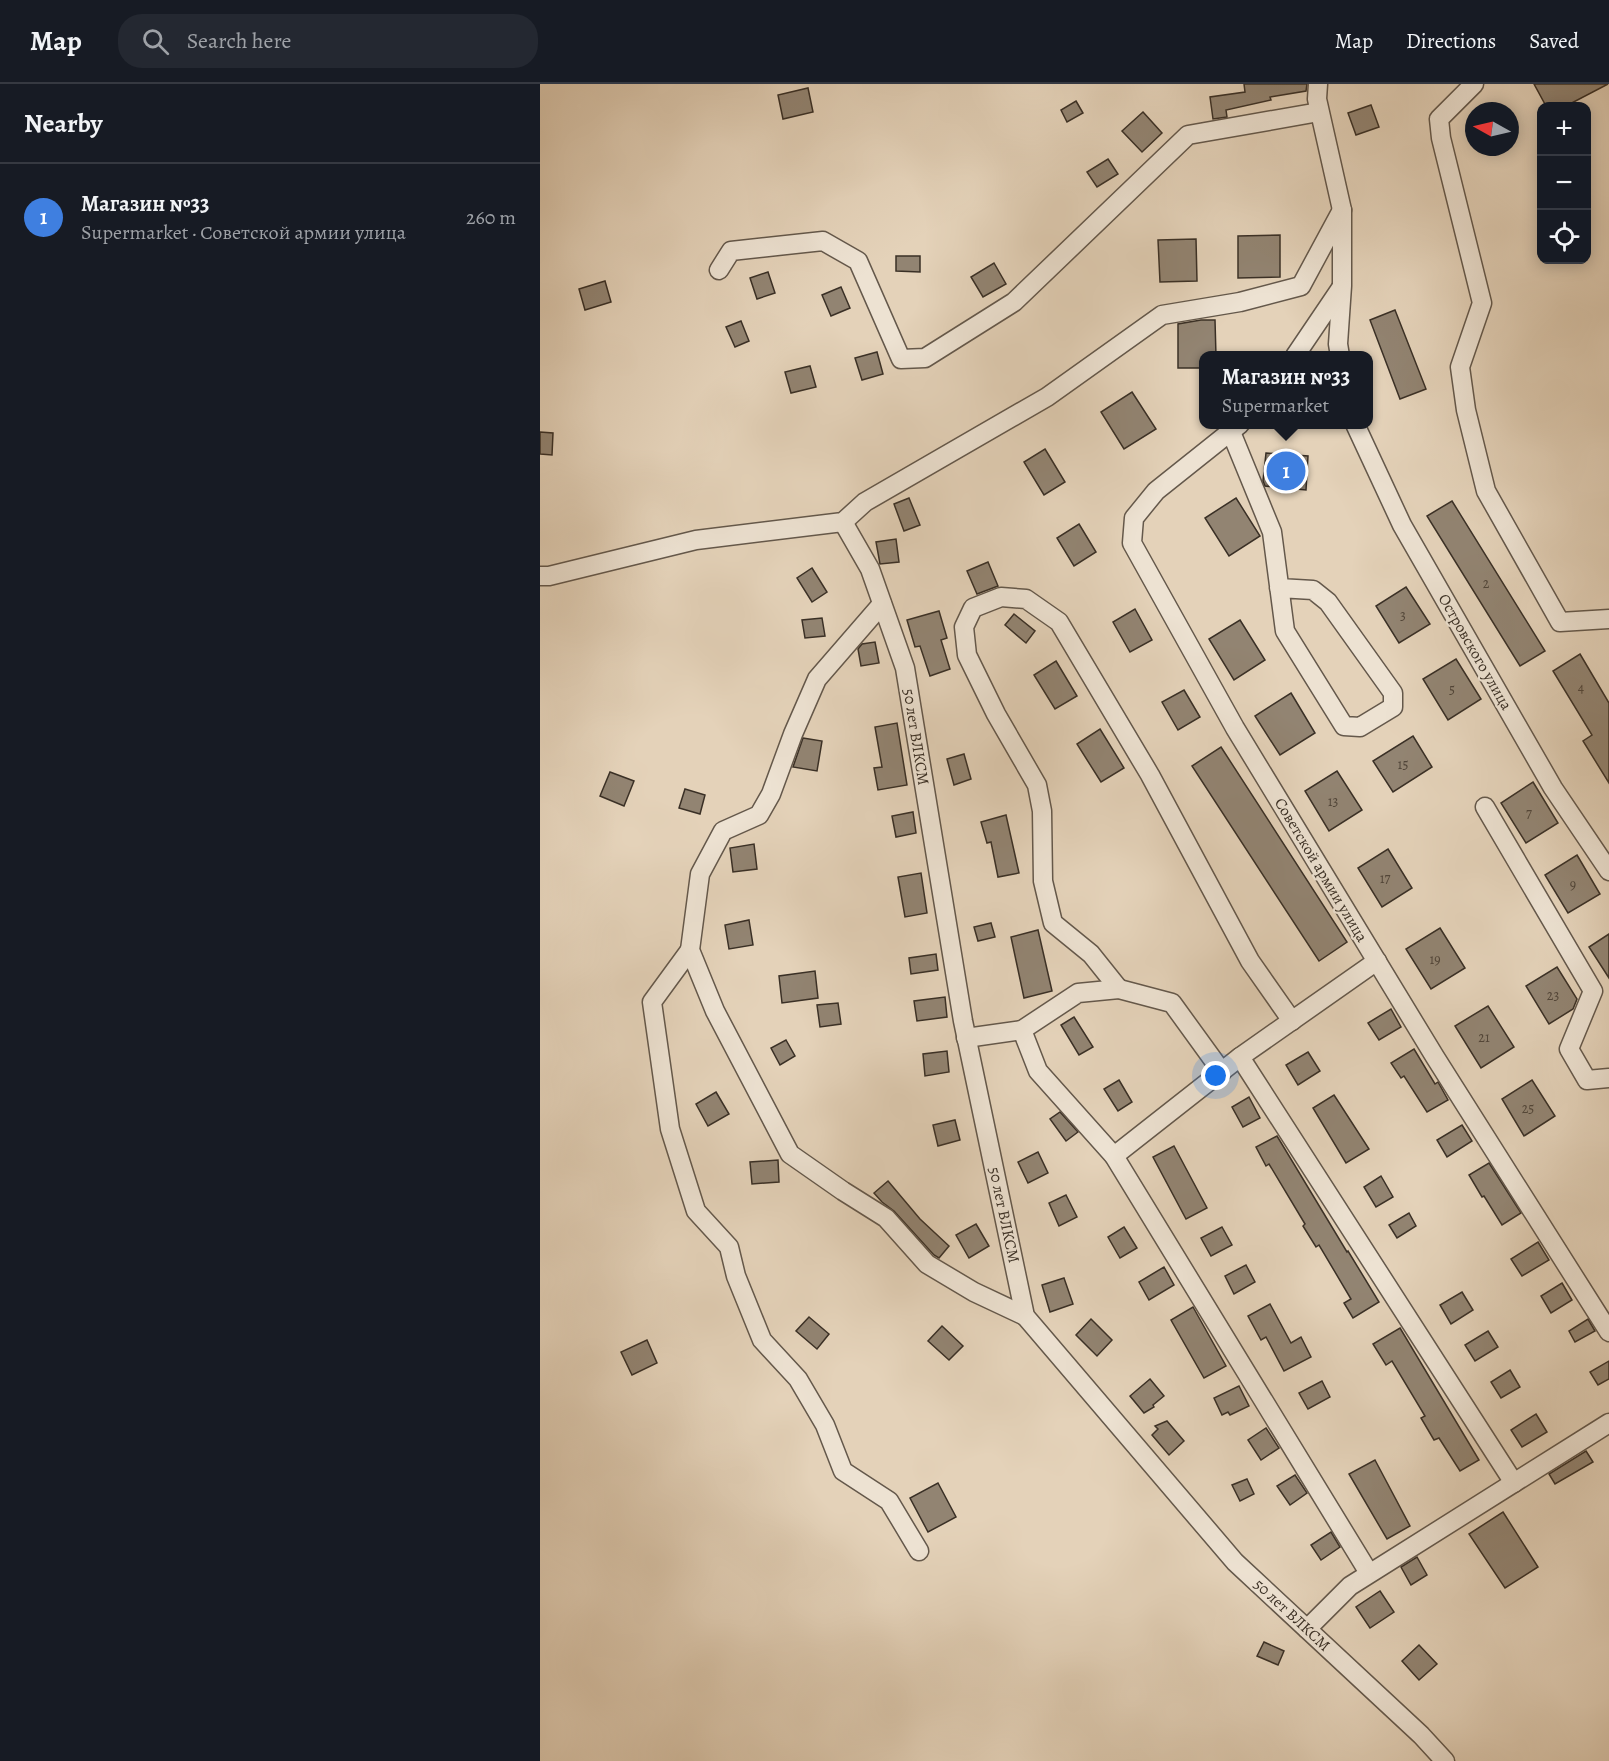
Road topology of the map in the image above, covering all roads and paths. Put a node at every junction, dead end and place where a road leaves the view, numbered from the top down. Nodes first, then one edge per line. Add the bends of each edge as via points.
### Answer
1 (1318, 84) edge
2 (1474, 84) edge
3 (1319, 112) junction
4 (1342, 210) junction
5 (719, 270) dead end
6 (1342, 286) junction
7 (1297, 351) edge
8 (1339, 351) edge
9 (1234, 429) edge
10 (1235, 429) edge
11 (1356, 429) edge
12 (843, 522) junction
13 (540, 576) edge
14 (1279, 588) junction
15 (882, 604) junction
16 (1609, 619) edge
17 (1485, 807) dead end
18 (1609, 872) edge
19 (690, 950) junction
20 (1377, 961) junction
21 (1119, 989) junction
22 (1292, 1021) junction
23 (1022, 1030) junction
24 (966, 1038) junction
25 (1240, 1057) junction
26 (1222, 1072) junction
27 (1609, 1078) edge
28 (1114, 1156) junction
29 (1025, 1316) junction
30 (1609, 1332) edge
31 (1609, 1423) edge
32 (1514, 1483) junction
33 (919, 1551) dead end
34 (1369, 1574) junction
35 (1307, 1629) junction
36 (1445, 1761) edge

1 - 3 street
2 - 16 street via 1439,118 1482,303 1460,367 1483,480 1560,622
3 - 4 street
3 - 5 street via 1188,135 1014,302 926,358 900,359 858,261 823,242 730,251
4 - 6 street
4 - 12 street via 1301,286 1240,302 1162,315 1047,397 865,502
6 - 7 street
6 - 8 street
9 - 20 street, Советской армии улица via 1156,491 1134,518 1132,543 1235,728
10 - 14 street via 1272,532
11 - 18 street, Островского улица via 1402,525 1553,788
12 - 13 street via 696,540
12 - 15 street, 50 лет ВЛКСМ via 870,569
14 - 14 street via 1285,631 1344,726 1360,727 1393,707 1393,693 1328,602 1313,590
15 - 19 street via 817,679 771,795 759,815 723,831 700,874
15 - 24 street, 50 лет ВЛКСМ via 905,669
17 - 27 street via 1593,991 1569,1049 1587,1080
19 - 29 street via 714,1011 790,1154 886,1218 927,1264
19 - 33 street via 652,1002 670,1129 696,1211 729,1247 736,1276 762,1340 798,1379 825,1425 843,1471 889,1501
20 - 22 street
20 - 30 street, Советской армии улица
21 - 22 street via 1091,954 1053,923 1043,881 1042,811 1037,785 967,655 964,627 973,608 1000,597 1026,599 1059,622 1150,775 1250,961
21 - 23 street via 1078,993
21 - 26 street via 1172,1004
22 - 25 street
23 - 24 street
23 - 28 street via 1038,1071
24 - 29 street, 50 лет ВЛКСМ
25 - 26 street
25 - 32 street
26 - 28 street
28 - 34 street
29 - 35 street, 50 лет ВЛКСМ via 1235,1562
31 - 32 street
32 - 34 street
34 - 35 street via 1350,1586
35 - 36 street, 50 лет ВЛКСМ

